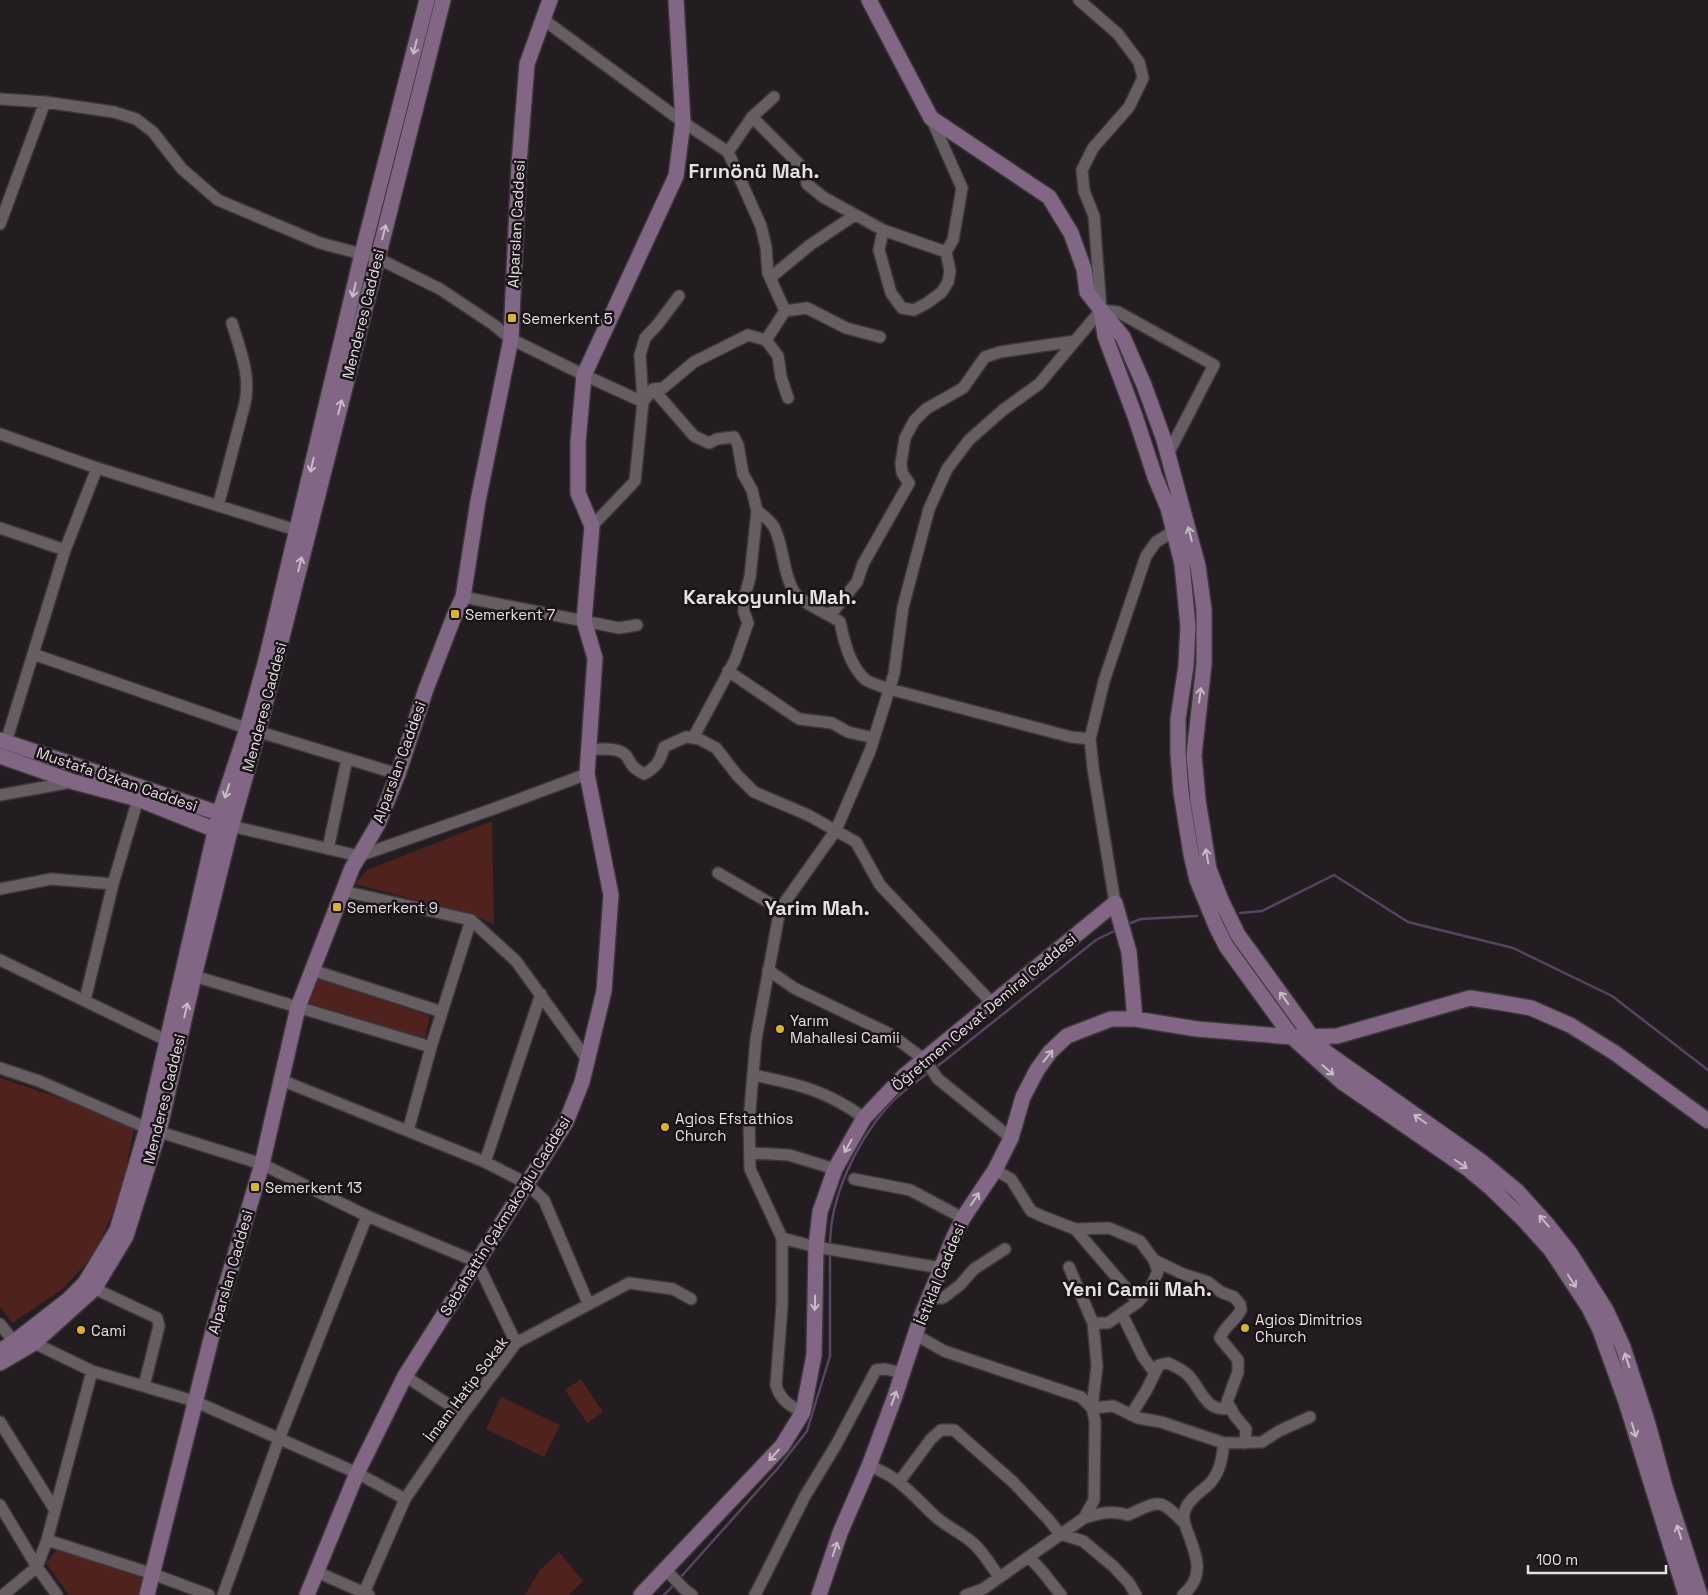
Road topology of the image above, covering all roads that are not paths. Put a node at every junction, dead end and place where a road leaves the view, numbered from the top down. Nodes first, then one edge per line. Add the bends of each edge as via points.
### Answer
1 (427, 0) edge
2 (444, 0) edge
3 (550, 0) edge
4 (676, 0) edge
5 (869, 0) edge
6 (1079, 0) edge
7 (544, 20) junction
8 (774, 97) dead end
9 (0, 99) edge
10 (45, 102) junction
11 (752, 117) junction
12 (931, 118) junction
13 (683, 122) junction
14 (728, 152) junction
15 (855, 215) junction
16 (0, 224) edge
17 (883, 230) junction
18 (946, 252) junction
19 (362, 254) junction
20 (377, 258) junction
21 (770, 278) junction
22 (680, 296) dead end
23 (1101, 310) junction
24 (785, 312) junction
25 (232, 323) dead end
26 (880, 336) dead end
27 (511, 339) junction
28 (766, 340) junction
29 (1075, 341) junction
30 (584, 376) junction
31 (653, 389) junction
32 (788, 398) dead end
33 (643, 402) junction
34 (0, 434) edge
35 (1168, 454) junction
36 (97, 468) junction
37 (218, 506) junction
38 (757, 510) junction
39 (592, 526) junction
40 (0, 528) edge
41 (296, 530) junction
42 (1174, 532) junction
43 (65, 550) junction
44 (463, 598) junction
45 (830, 615) junction
46 (584, 622) junction
47 (637, 625) dead end
48 (33, 654) junction
49 (728, 671) junction
50 (889, 689) junction
51 (253, 730) junction
52 (693, 738) junction
53 (874, 738) junction
54 (1090, 739) junction
55 (2, 746) edge
56 (589, 750) junction
57 (348, 759) junction
58 (398, 774) junction
59 (587, 774) junction
60 (74, 782) junction
61 (0, 795) edge
62 (138, 800) junction
63 (226, 825) junction
64 (836, 830) junction
65 (328, 849) junction
66 (359, 856) junction
67 (718, 873) dead end
68 (113, 884) junction
69 (0, 889) edge
70 (343, 891) junction
71 (780, 909) junction
72 (1117, 910) junction
73 (472, 920) junction
74 (0, 960) edge
75 (312, 970) junction
76 (768, 970) junction
77 (194, 976) junction
78 (541, 994) junction
79 (85, 1000) junction
80 (992, 1003) junction
81 (298, 1007) junction
82 (442, 1012) junction
83 (1135, 1019) junction
84 (1292, 1036) junction
85 (1312, 1037) junction
86 (166, 1040) junction
87 (432, 1047) junction
88 (586, 1058) junction
89 (925, 1060) junction
90 (0, 1068) edge
91 (753, 1074) junction
92 (281, 1080) junction
93 (864, 1118) junction
94 (1708, 1121) edge
95 (153, 1129) junction
96 (408, 1131) junction
97 (1012, 1138) junction
98 (751, 1153) junction
99 (485, 1162) junction
100 (262, 1164) junction
101 (835, 1169) junction
102 (995, 1170) junction
103 (854, 1179) dead end
104 (526, 1183) junction
105 (367, 1216) junction
106 (963, 1218) junction
107 (1075, 1229) junction
108 (782, 1238) junction
109 (823, 1248) junction
110 (1005, 1249) dead end
111 (1154, 1260) junction
112 (477, 1262) junction
113 (1069, 1267) dead end
114 (941, 1268) junction
115 (90, 1286) junction
116 (929, 1298) junction
117 (691, 1299) dead end
118 (1138, 1302) junction
119 (588, 1303) junction
120 (1122, 1314) junction
121 (1093, 1323) junction
122 (0, 1324) edge
123 (916, 1335) junction
124 (14, 1342) junction
125 (34, 1343) junction
126 (516, 1343) junction
127 (0, 1351) edge
128 (0, 1363) edge
129 (92, 1371) junction
130 (1155, 1373) junction
131 (903, 1374) junction
132 (405, 1376) junction
133 (144, 1386) junction
134 (194, 1401) junction
135 (1092, 1408) junction
136 (1231, 1408) junction
137 (803, 1412) junction
138 (463, 1414) junction
139 (1131, 1415) junction
140 (1310, 1417) dead end
141 (0, 1422) edge
142 (279, 1439) junction
143 (1224, 1443) junction
144 (1245, 1443) junction
145 (869, 1466) junction
146 (357, 1473) junction
147 (900, 1482) junction
148 (406, 1499) junction
149 (0, 1505) edge
150 (55, 1510) junction
151 (1084, 1518) junction
152 (1183, 1522) junction
153 (1060, 1534) junction
154 (47, 1540) junction
155 (1029, 1557) junction
156 (38, 1567) junction
157 (318, 1572) junction
158 (152, 1574) junction
159 (669, 1574) junction
160 (999, 1577) junction
161 (688, 1592) edge
162 (365, 1594) edge
163 (3, 1595) edge
164 (57, 1595) edge
165 (147, 1595) edge
166 (209, 1595) edge
167 (223, 1595) edge
168 (307, 1595) edge
169 (642, 1595) edge
170 (755, 1595) edge
171 (819, 1595) edge
172 (966, 1595) edge
173 (1061, 1595) edge
174 (1136, 1595) edge
175 (1183, 1595) edge
176 (1686, 1595) edge
177 (1700, 1595) edge

1 -> 19 main road, Menderes Caddesi
20 -> 2 main road, Menderes Caddesi
3 - 7 main road, Alparslan Caddesi
4 - 13 main road, Sebahattin Çakmakoğlu Caddesi
5 - 12 main road
6 - 23 street via 1118,34 1139,62 1143,78 1129,107 1093,148 1082,170 1084,191 1094,216
7 - 13 street
7 - 27 main road, Alparslan Caddesi via 527,64 518,164
8 - 11 street
9 - 10 street
10 - 16 street
10 - 19 street via 114,112 136,119 153,132 182,169 218,200 320,243
11 - 14 street
11 - 15 street via 805,170 807,184
12 - 18 street via 962,188 953,240
12 - 23 main road via 1050,197 1071,233 1084,269 1087,292
13 - 14 street
13 - 30 main road, Sebahattin Çakmakoğlu Caddesi via 676,176
14 - 21 street via 761,226
15 - 17 street
15 - 21 street via 810,245
17 - 18 street
17 - 18 street via 879,250 891,293 902,308 914,310 942,292 950,271
19 - 20 street
19 -> 41 main road, Menderes Caddesi
20 - 27 street via 440,289
51 -> 20 main road, Menderes Caddesi
21 - 24 street
22 - 33 street via 645,338 640,355
23 - 29 street
23 - 35 main road via 1123,337
23 - 35 street via 1118,312 1214,365
23 - 42 main road via 1105,336
24 - 26 street via 807,308 846,328
24 - 28 street
25 - 37 street via 245,364 247,386
27 - 30 street
27 - 44 main road, Alparslan Caddesi via 478,501
28 - 31 street via 748,335 694,362 663,388
28 - 32 street via 778,356 780,378
29 - 45 street via 985,357 963,388 926,409 914,421 905,438 901,463 902,473 910,484 863,564 857,582
29 - 50 street via 1039,384 1002,410 969,440 948,469 929,509 903,607
30 - 33 street
30 - 39 main road, Sebahattin Çakmakoğlu Caddesi via 578,442 578,493
31 - 33 street
31 - 38 street via 694,436 709,443 734,437
33 - 39 street via 635,481
34 - 36 street
85 -> 35 main road via 1238,935 1209,869 1194,755 1204,664 1204,610 1198,566
36 - 37 street
36 - 43 street
37 - 41 street
38 - 45 street via 773,525 793,591
38 - 49 street via 750,577 744,599 748,623
39 - 46 main road, Sebahattin Çakmakoğlu Caddesi
40 - 43 street
41 - 51 main road, Menderes Caddesi
42 - 54 street via 1156,542 1146,556 1104,681
42 - 84 main road via 1182,564 1188,626 1178,719 1178,753 1197,880 1226,946
43 - 48 street
44 - 46 street
44 - 58 main road, Alparslan Caddesi via 426,689
45 - 50 street via 840,622 846,647 866,680
46 - 47 street via 619,628
46 - 56 main road, Sebahattin Çakmakoğlu Caddesi via 595,658
48 - 51 street
48 - 55 street
49 - 52 street
49 - 53 street via 799,719 832,723 848,732
50 - 53 street
50 - 54 street via 1071,737
51 - 57 street
51 - 63 main road, Menderes Caddesi
52 - 56 street via 686,737 664,747 655,769 644,774 633,768 626,755 614,750
52 - 64 street via 716,748 754,792
53 - 64 street
54 - 72 street
55 - 60 main road, Mustafa Özkan Caddesi
55 - 63 main road, Mustafa Özkan Caddesi
56 - 59 main road, Sebahattin Çakmakoğlu Caddesi
57 - 58 street
57 - 65 street
58 - 66 main road, Alparslan Caddesi via 378,824
59 - 66 street
59 - 88 main road, Sebahattin Çakmakoğlu Caddesi via 611,894 604,991
60 - 61 street
60 - 62 main road, Mustafa Özkan Caddesi
62 - 63 main road, Mustafa Özkan Caddesi
62 - 68 street
63 - 65 street
63 - 77 main road, Menderes Caddesi
63 - 86 main road, Menderes Caddesi
64 - 71 street
64 - 80 street via 856,842 880,885
65 - 66 street
66 - 70 main road, Alparslan Caddesi
67 - 71 street
68 - 69 street via 50,879
68 - 79 street
70 - 73 street
70 - 75 main road, Alparslan Caddesi
71 - 76 street
72 - 80 main road, Öğretmen Cevat Demiral Caddesi
72 - 83 main road via 1129,952
73 - 78 street via 516,961
73 - 82 street
74 - 79 street
75 - 81 main road, Alparslan Caddesi
75 - 82 street
76 - 89 street via 794,988 890,1034
76 - 91 street
77 - 81 street
95 -> 77 main road, Menderes Caddesi
78 - 88 street
78 - 99 street
79 - 86 street
80 - 89 main road, Öğretmen Cevat Demiral Caddesi
81 - 87 street
81 - 92 main road, Alparslan Caddesi
82 - 87 street
83 - 84 main road, İstiklal Caddesi via 1197,1029
97 -> 83 main road, İstiklal Caddesi via 1023,1097 1037,1070 1067,1036 1111,1019
84 - 85 main road, İstiklal Caddesi
84 -> 176 main road via 1342,1082 1467,1168 1523,1219 1551,1250 1600,1330 1626,1402
85 - 94 main road, İstiklal Caddesi via 1337,1036 1470,998 1531,1008 1570,1025 1615,1053
177 -> 85 main road via 1623,1347 1606,1310 1570,1252 1517,1191 1482,1162 1327,1053
86 - 95 main road, Menderes Caddesi
87 - 96 street
88 - 104 main road, Sebahattin Çakmakoğlu Caddesi via 582,1082 566,1122
89 - 93 main road, Öğretmen Cevat Demiral Caddesi
89 - 97 street via 938,1079
90 - 95 street
91 - 93 street via 816,1090 845,1104
91 - 98 street via 749,1120
92 - 96 street
92 - 100 main road, Alparslan Caddesi
93 -> 101 main road, Öğretmen Cevat Demiral Caddesi
95 - 100 street
95 - 115 main road, Menderes Caddesi via 117,1230
96 - 99 street
97 - 102 main road, İstiklal Caddesi
98 - 101 street via 788,1155
98 - 108 street via 750,1169
99 - 104 street
100 - 105 street
100 - 134 main road, Alparslan Caddesi
101 - 109 main road, Öğretmen Cevat Demiral Caddesi via 820,1212
106 -> 102 main road, İstiklal Caddesi
102 - 107 street via 1012,1179 1031,1211
103 - 106 street via 910,1190
104 - 112 main road, Sebahattin Çakmakoğlu Caddesi
104 - 119 street via 544,1200
105 - 112 street
105 - 142 street
106 - 114 main road, İstiklal Caddesi
107 - 111 street via 1109,1228 1140,1241
107 - 118 street
108 - 109 street
108 - 137 street via 782,1305 776,1385 780,1396
109 - 114 street
109 -> 137 main road, Öğretmen Cevat Demiral Caddesi via 814,1355
110 - 116 street via 974,1270 943,1298
111 - 118 street via 1158,1270 1152,1287
111 - 136 street via 1208,1282 1221,1292 1234,1296 1240,1304 1241,1310 1220,1338 1238,1360 1238,1372 1227,1402
112 - 126 street
112 - 132 main road, Sebahattin Çakmakoğlu Caddesi
113 - 121 street
114 - 116 main road, İstiklal Caddesi
115 - 124 main road, Menderes Caddesi
115 - 125 main road, Menderes Caddesi
115 - 133 street via 157,1318 159,1326
116 - 123 main road, İstiklal Caddesi
117 - 119 street, İmam Hatip Sokak via 673,1289 629,1283
118 - 120 street
119 - 126 street, İmam Hatip Sokak
120 - 121 street via 1108,1323
120 - 130 street via 1143,1357
121 - 135 street via 1097,1366
122 - 124 street
123 - 131 main road, İstiklal Caddesi
123 - 135 street via 944,1350 1080,1397
124 - 125 street
124 - 127 main road, Menderes Caddesi
125 - 128 main road, Menderes Caddesi
125 - 129 street
126 - 138 street, İmam Hatip Sokak
129 - 133 street
129 - 150 street
130 - 136 street via 1159,1365 1168,1363 1187,1374 1210,1406 1220,1410
130 - 139 street
145 -> 131 main road, İstiklal Caddesi
131 - 170 street via 876,1370 805,1496
132 - 138 street
132 - 146 main road, Sebahattin Çakmakoğlu Caddesi
133 - 134 street
134 - 142 street
134 - 158 main road, Alparslan Caddesi
135 - 139 street via 1114,1406
135 - 151 street via 1095,1421 1094,1500
136 - 144 street via 1246,1429
137 -> 159 main road, Öğretmen Cevat Demiral Caddesi via 782,1446
138 - 148 street, İmam Hatip Sokak
139 - 143 street
140 - 144 street via 1262,1442
141 - 150 street
142 - 146 street
142 - 167 street
143 - 144 street
143 - 152 street via 1220,1467 1211,1482 1184,1510
145 - 147 street via 886,1471
171 -> 145 main road, İstiklal Caddesi via 840,1533
146 - 148 street
146 - 157 main road, Sebahattin Çakmakoğlu Caddesi
147 - 153 street via 941,1430 954,1430 1013,1482
147 - 160 street via 937,1518 977,1546
148 - 162 street, İmam Hatip Sokak
149 - 156 street
150 - 154 street
151 - 152 street via 1102,1512 1128,1515 1157,1503 1168,1506
151 - 153 street
152 - 175 street via 1198,1569 1193,1586
153 - 155 street
153 - 174 street via 1083,1540 1129,1583
154 - 156 street
154 - 158 street
155 - 160 street
155 - 173 street
156 - 163 street
156 - 164 street
157 - 162 street
157 - 168 main road, Sebahattin Çakmakoğlu Caddesi
158 - 165 main road, Alparslan Caddesi
158 - 166 street
159 - 161 street
159 - 169 main road, Öğretmen Cevat Demiral Caddesi
160 - 172 street via 983,1589

